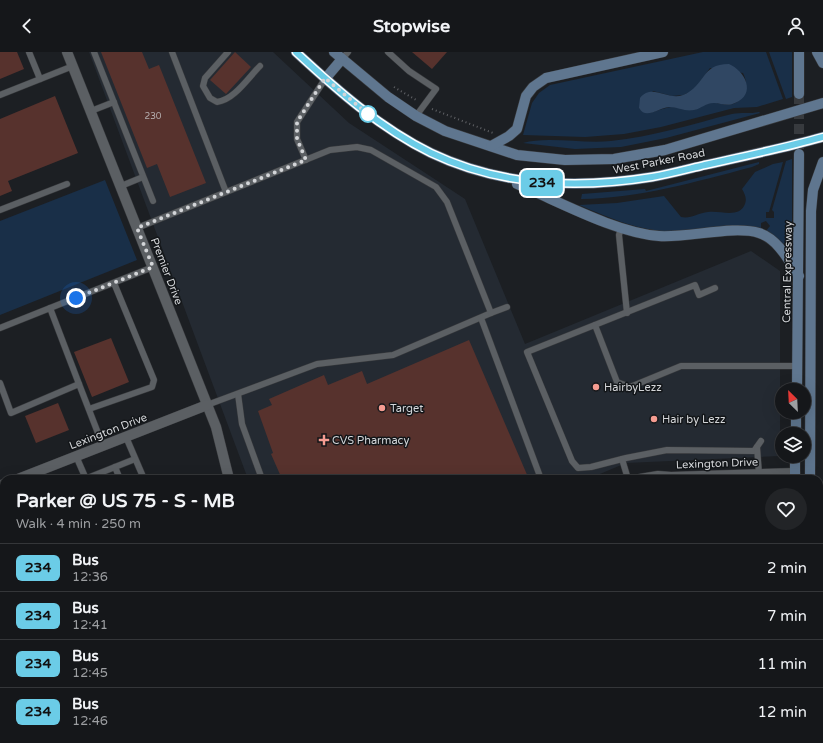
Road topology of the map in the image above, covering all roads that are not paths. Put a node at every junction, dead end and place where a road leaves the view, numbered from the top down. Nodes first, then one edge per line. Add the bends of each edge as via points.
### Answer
1 (29, 52) edge
2 (68, 52) edge
3 (94, 52) edge
4 (172, 52) edge
5 (228, 52) edge
6 (296, 52) edge
7 (388, 52) edge
8 (663, 52) edge
9 (798, 52) edge
10 (341, 54) edge
11 (73, 66) junction
12 (260, 66) dead end
13 (325, 78) junction
14 (40, 79) junction
15 (799, 94) tunnel mouth
16 (0, 95) edge
17 (114, 102) junction
18 (823, 103) edge
19 (91, 111) junction
20 (416, 116) junction
21 (823, 137) edge
22 (491, 146) junction
23 (799, 154) tunnel mouth
24 (306, 160) junction
25 (823, 163) edge
26 (143, 177) junction
27 (499, 177) junction
28 (67, 184) dead end
29 (121, 186) junction
30 (226, 192) junction
31 (153, 202) dead end
32 (0, 210) edge
33 (137, 228) junction
34 (622, 228) junction
35 (153, 267) junction
36 (799, 276) junction
37 (114, 283) junction
38 (715, 288) dead end
39 (507, 307) dead end
40 (50, 308) junction
41 (492, 313) junction
42 (627, 313) junction
43 (481, 318) junction
44 (595, 325) junction
45 (0, 328) edge
46 (798, 366) junction
47 (0, 383) edge
48 (797, 383) edge
49 (79, 384) junction
50 (238, 394) junction
51 (207, 405) junction
52 (90, 409) junction
53 (126, 437) junction
54 (761, 441) dead end
55 (103, 446) junction
56 (757, 447) junction
57 (76, 456) junction
58 (136, 459) junction
59 (622, 459) junction
60 (795, 463) edge
61 (115, 467) junction
62 (759, 474) junction
63 (28, 475) edge
64 (83, 475) edge
65 (95, 475) edge
66 (118, 475) edge
67 (142, 475) edge
68 (227, 475) edge
69 (261, 475) edge
70 (540, 475) edge
71 (627, 475) edge
72 (732, 475) edge
73 (776, 475) edge
74 (794, 475) edge
75 (810, 475) edge

1 - 14 lane
2 - 11 street, Premier Drive
3 - 17 lane
4 - 30 lane
5 - 12 lane via 205,78 203,86 210,98 217,102 224,101
6 - 13 main road, West Parker Road
7 - 20 lane via 436,89
8 - 22 main road via 546,78 533,87 526,96 517,129 510,136
9 - 15 main road
10 - 13 main road
10 - 20 main road, West Parker Road via 388,97
11 - 14 lane
11 - 19 street, Premier Drive
13 - 24 lane via 297,122 297,139
13 - 27 main road, West Parker Road via 369,115 398,135 431,153
14 - 16 lane
17 - 19 lane
17 - 26 lane
18 - 22 main road, West Parker Road via 666,150 614,159 565,160 516,155
19 - 29 street, Premier Drive
20 - 22 main road, West Parker Road via 445,131
21 - 27 main road, West Parker Road via 653,177 610,182 531,182
23 - 36 main road, Central Expressway
24 - 30 lane
24 - 41 lane via 330,150 357,147 370,150 436,187 447,202
25 - 75 main road via 813,190 811,211
26 - 29 lane
26 - 31 lane
27 - 34 main road
28 - 32 lane
29 - 33 street, Premier Drive
30 - 33 lane
33 - 35 street, Premier Drive
34 - 36 main road via 637,233 679,237 737,231 759,233 780,248
34 - 42 lane via 619,236
35 - 37 lane
35 - 51 street, Premier Drive
36 - 46 main road, Central Expressway
37 - 40 lane
37 - 52 lane via 154,380 152,386
38 - 42 lane via 699,295 695,285
39 - 41 lane
40 - 45 lane
40 - 49 lane
41 - 43 lane
42 - 44 lane
43 - 50 lane via 393,355 317,364
43 - 70 lane
44 - 46 lane via 617,382 630,386 681,366
44 - 59 lane via 527,352 572,461 578,468
46 - 48 main road, Central Expressway
47 - 49 lane via 11,413
49 - 52 lane
50 - 51 lane
50 - 69 lane via 242,424
51 - 53 street, Lexington Drive
51 - 68 street, Premier Drive via 216,427
52 - 55 lane
53 - 55 street, Lexington Drive
53 - 58 lane
54 - 56 lane
55 - 57 street, Lexington Drive
56 - 59 lane via 754,451 667,450
56 - 62 lane
57 - 63 street, Lexington Drive
57 - 64 lane
58 - 61 lane
58 - 67 lane
59 - 71 lane
60 - 74 main road
61 - 65 lane
61 - 66 lane
62 - 72 street, Lexington Drive
62 - 73 street, Lexington Drive

